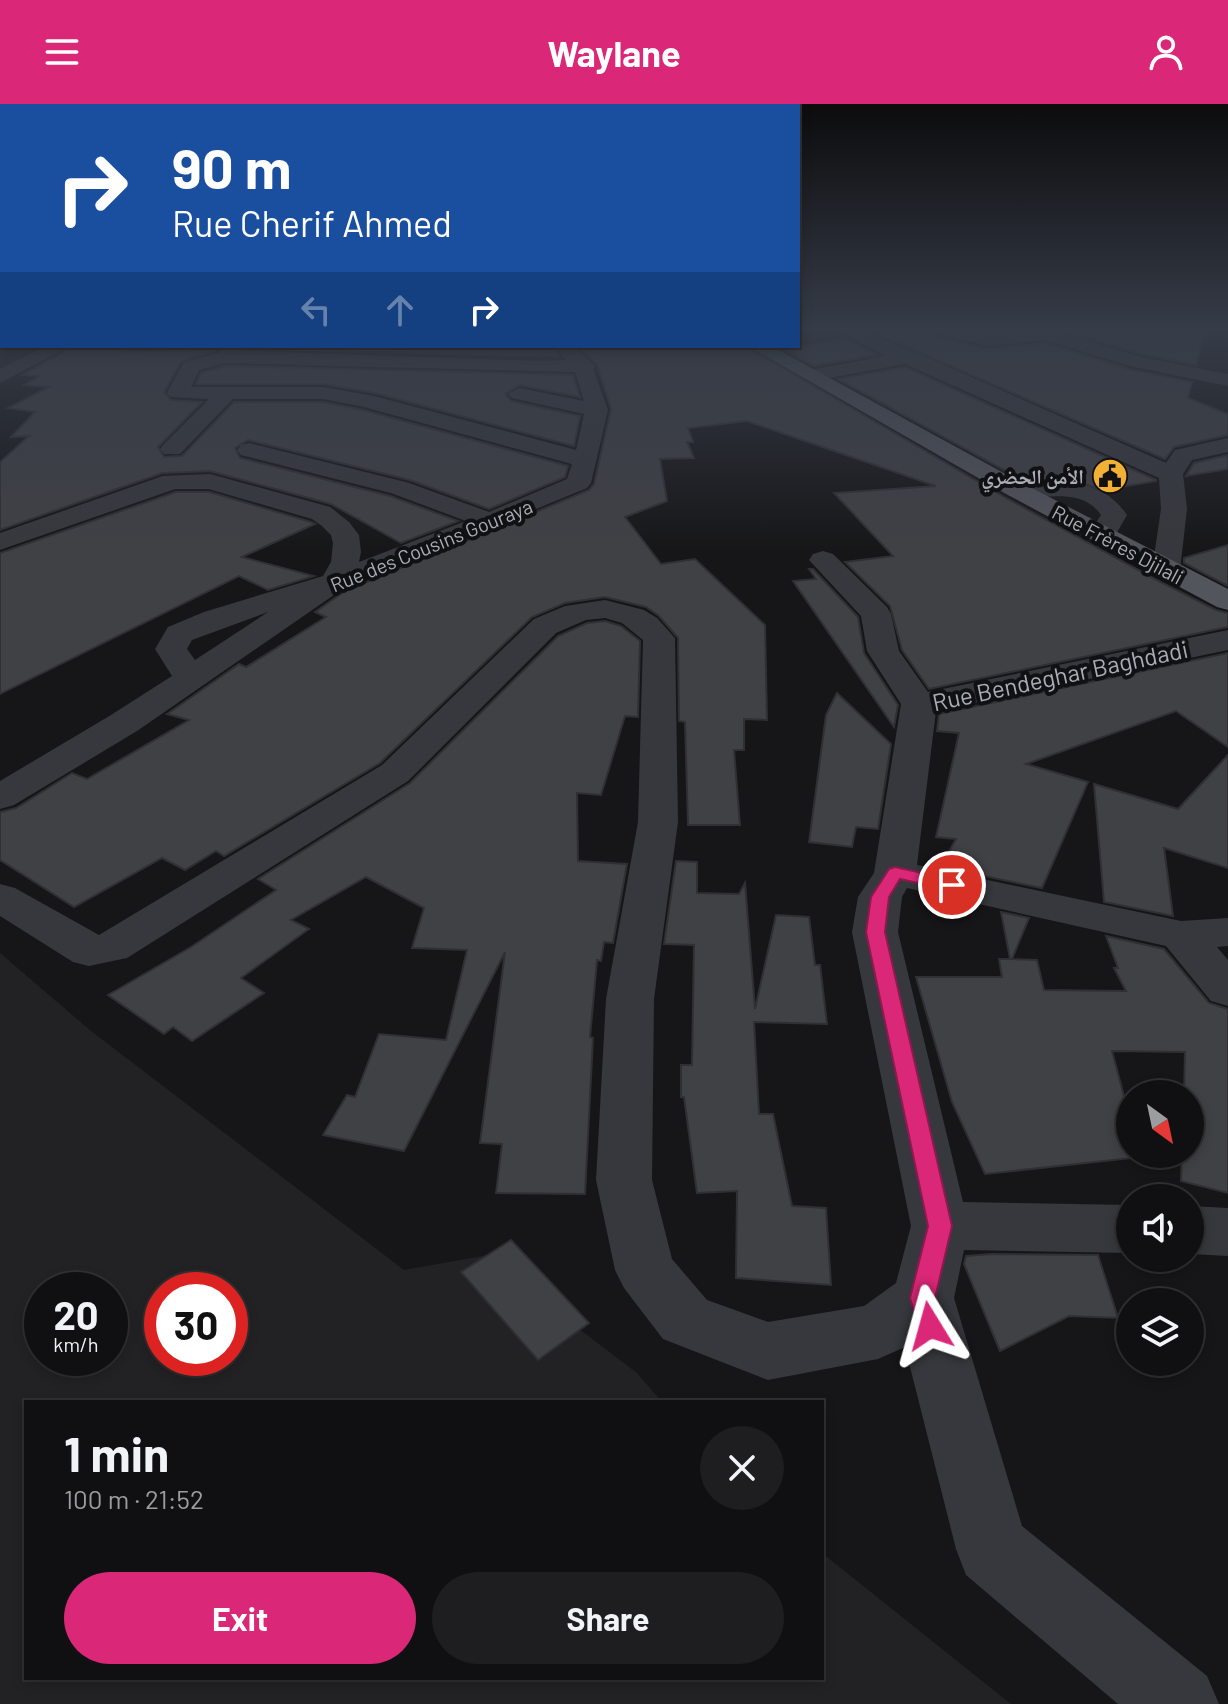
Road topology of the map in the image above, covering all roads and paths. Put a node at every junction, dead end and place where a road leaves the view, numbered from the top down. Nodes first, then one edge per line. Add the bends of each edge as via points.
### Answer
1 (216, 405) edge
2 (380, 405) edge
3 (571, 405) edge
4 (595, 405) edge
5 (865, 405) edge
6 (1029, 405) edge
7 (597, 410) junction
8 (1228, 445) edge
9 (172, 449) dead end
10 (249, 450) dead end
11 (585, 460) junction
12 (1177, 464) junction
13 (1228, 466) edge
14 (1017, 490) joint
15 (490, 521) junction
16 (1102, 535) joint
17 (0, 542) edge
18 (823, 560) dead end
19 (1166, 570) junction
20 (334, 582) junction
21 (1228, 601) edge
22 (1228, 640) edge
23 (191, 679) junction
24 (919, 704) junction
25 (0, 797) edge
26 (895, 873) junction
27 (0, 897) edge
28 (1228, 932) edge
29 (1181, 935) junction
30 (1228, 990) edge
31 (940, 1226) junction
32 (1116, 1229) edge
33 (1204, 1231) edge
34 (1228, 1232) edge
35 (923, 1298) junction
36 (1179, 1704) edge

1 - 9 street
2 - 11 street
3 - 7 street
4 - 7 street, Rue des Cousins Gouraya
5 - 14 main road
6 - 12 street
7 - 11 street, Rue des Cousins Gouraya
8 - 12 street
10 - 15 street via 400,488
11 - 15 street, Rue des Cousins Gouraya via 578,483
12 - 13 street
12 - 19 street
14 - 16 street via 1076,491 1096,498 1114,515
15 - 20 street, Rue des Cousins Gouraya
16 - 19 main road, Rue Frères Djilali
17 - 20 street via 172,481 210,482 332,519 344,531 349,552
18 - 24 street via 876,614 883,651
19 - 21 main road, Rue Frères Djilali
20 - 23 street, Rue des Cousins Gouraya
20 - 23 street via 179,634 171,649
22 - 24 street, Rue Bendeghar Baghdadi
23 - 25 street, Rue des Cousins Gouraya
24 - 26 street, Rue Bendeghar Baghdadi
26 - 29 street
26 - 31 street, Rue Bendeghar Baghdadi via 880,897 875,932
27 - 35 street via 89,951 111,948 395,773 545,626 573,612 605,608 643,620 659,638 658,822 630,999 624,1180 645,1270 685,1320 768,1351 878,1331
28 - 29 street
29 - 30 street
31 - 32 street
31 - 35 street
33 - 34 street
35 - 36 street via 992,1549

